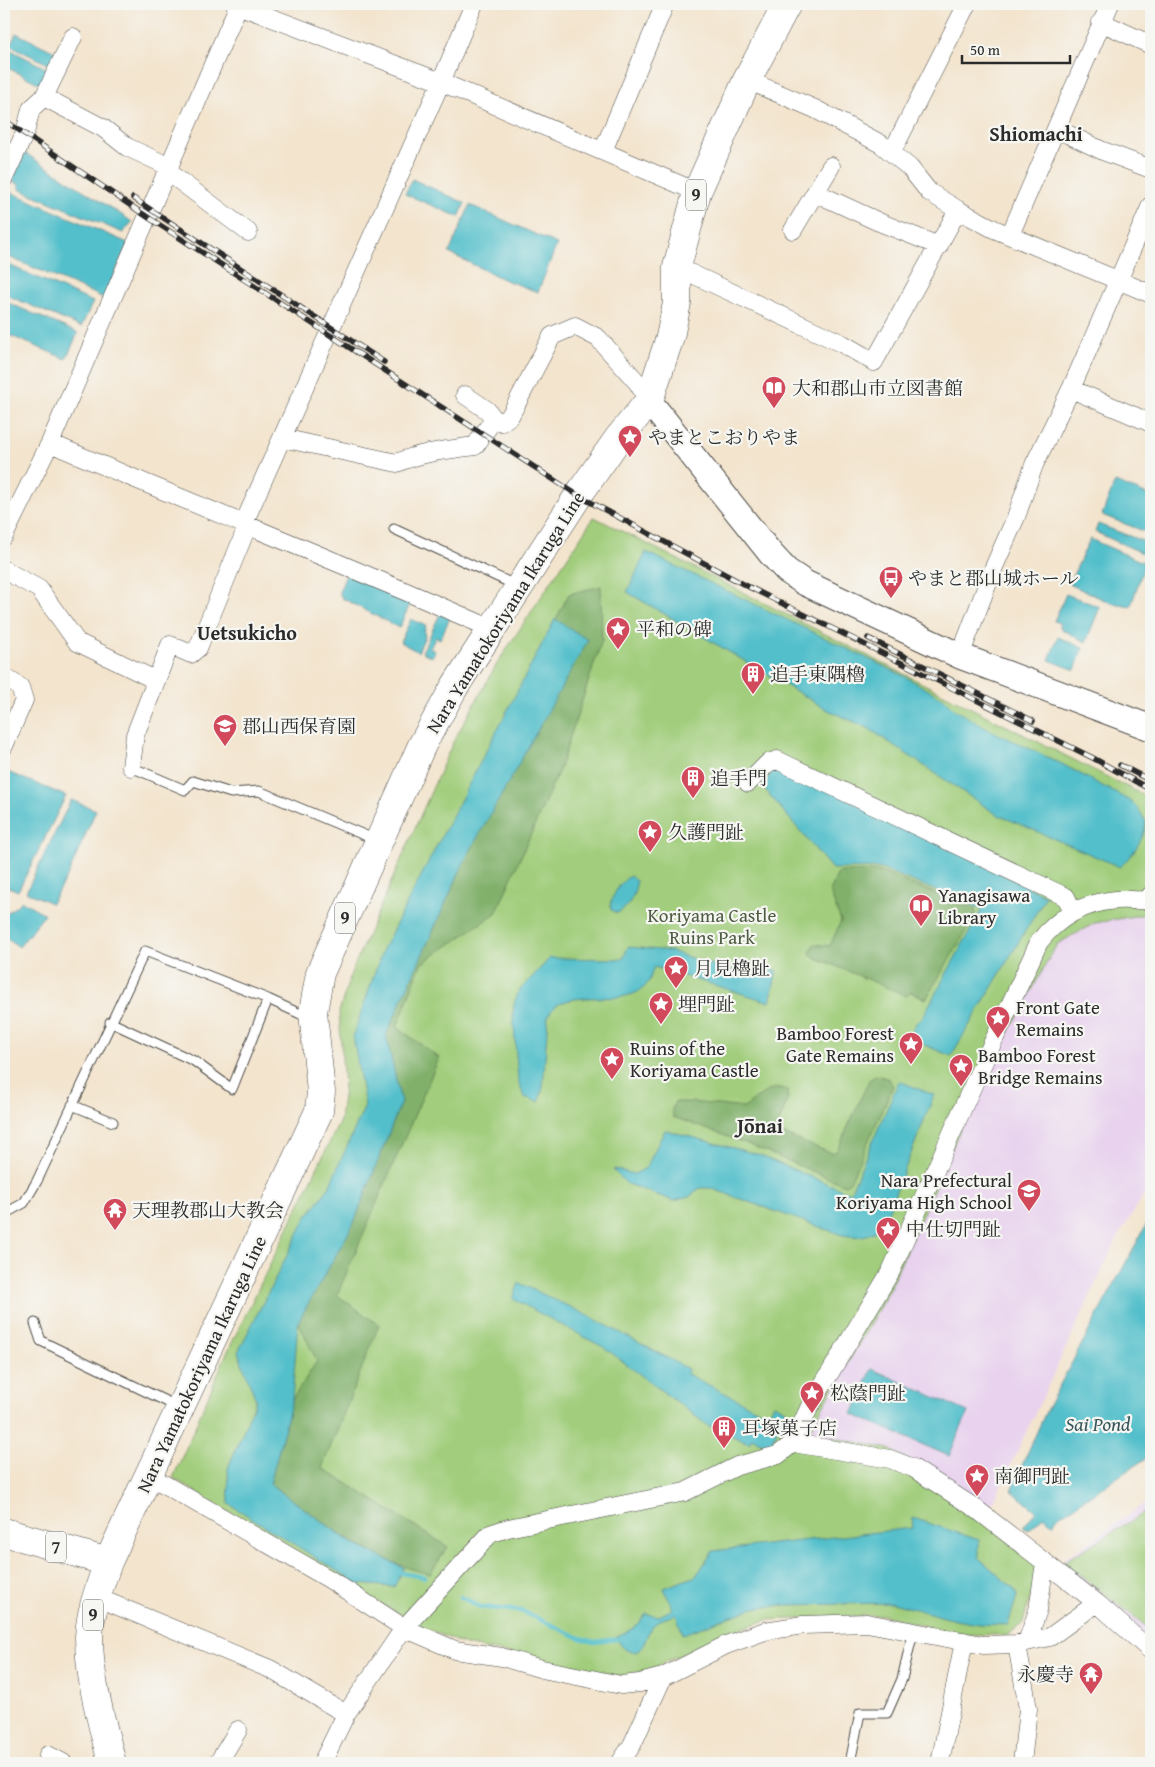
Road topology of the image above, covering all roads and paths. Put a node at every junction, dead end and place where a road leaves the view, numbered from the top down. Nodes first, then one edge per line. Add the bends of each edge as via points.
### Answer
1 (238, 4) edge
2 (474, 4) edge
3 (665, 4) edge
4 (787, 4) edge
5 (967, 4) edge
6 (1110, 4) edge
7 (1101, 22) junction
8 (73, 37) dead end
9 (1151, 45) edge
10 (747, 80) junction
11 (441, 82) junction
12 (44, 97) junction
13 (1057, 130) junction
14 (603, 151) junction
15 (892, 152) junction
16 (831, 166) dead end
17 (1151, 169) edge
18 (169, 170) junction
19 (4, 178) edge
20 (697, 192) junction
21 (816, 192) junction
22 (1151, 205) edge
23 (958, 210) junction
24 (793, 230) dead end
25 (248, 232) dead end
26 (1010, 235) junction
27 (939, 246) junction
28 (677, 266) junction
29 (1118, 280) junction
30 (1151, 294) edge
31 (1071, 389) junction
32 (465, 395) dead end
33 (649, 401) junction
34 (494, 419) junction
35 (1151, 423) edge
36 (282, 438) junction
37 (50, 443) junction
38 (245, 526) junction
39 (394, 529) dead end
40 (4, 536) edge
41 (4, 570) edge
42 (519, 587) junction
43 (492, 629) junction
44 (960, 656) junction
45 (4, 677) edge
46 (155, 680) junction
47 (1151, 728) edge
48 (4, 746) edge
49 (131, 767) joint
50 (748, 783) dead end
51 (379, 841) junction
52 (1151, 895) edge
53 (1073, 911) junction
54 (268, 999) junction
55 (314, 1020) junction
56 (110, 1022) junction
57 (72, 1105) junction
58 (113, 1122) dead end
59 (4, 1214) edge
60 (35, 1323) dead end
61 (181, 1408) junction
62 (793, 1443) junction
63 (148, 1475) junction
64 (4, 1532) edge
65 (108, 1562) junction
66 (1045, 1562) junction
67 (96, 1597) junction
68 (1097, 1602) junction
69 (404, 1628) junction
70 (913, 1632) junction
71 (964, 1641) junction
72 (1022, 1643) junction
73 (1151, 1651) edge
74 (663, 1676) junction
75 (346, 1714) junction
76 (238, 1730) dead end
77 (107, 1761) edge
78 (322, 1762) edge
79 (218, 1763) edge
80 (620, 1763) edge
81 (850, 1763) edge
82 (940, 1763) edge
83 (1022, 1763) edge

1 - 11 street
1 - 18 street
2 - 11 street
3 - 14 street
4 - 10 main road, Nara Yamatokoriyama Ikaruga Line / 9
5 - 15 street
6 - 7 street
7 - 9 street
7 - 13 street
8 - 12 street
10 - 15 street via 815,109
10 - 20 main road, Nara Yamatokoriyama Ikaruga Line / 9
11 - 14 street
11 - 36 street
12 - 18 street via 103,128 127,147
12 - 19 street via 31,109 25,133
13 - 17 street
13 - 26 street
14 - 20 street
15 - 23 street via 929,192
16 - 21 street
18 - 25 street
18 - 37 street
20 - 28 main road, Nara Yamatokoriyama Ikaruga Line / 9
21 - 24 street
21 - 27 street
22 - 29 street
23 - 26 street
23 - 27 street
26 - 29 street
27 - 28 street via 874,362 843,344
28 - 33 main road, Nara Yamatokoriyama Ikaruga Line / 9 via 677,302 670,337
29 - 30 street
29 - 31 street
31 - 35 street
31 - 44 street via 1034,465
32 - 34 street
33 - 34 street via 637,382 598,338 575,326 552,336 510,416 502,422
33 - 42 main road, Nara Yamatokoriyama Ikaruga Line / 9 via 590,478
33 - 44 street via 787,571 805,583
34 - 36 street via 475,446 427,453 398,463
36 - 38 street
37 - 38 street
37 - 40 street
38 - 43 street via 398,587
38 - 46 street via 198,648 191,654 170,646
39 - 42 lane
41 - 46 street via 39,589 77,642
42 - 43 main road, Nara Yamatokoriyama Ikaruga Line / 9
43 - 51 main road, Nara Yamatokoriyama Ikaruga Line / 9 via 431,728
44 - 47 street
45 - 48 street via 20,687 24,700
46 - 49 street via 135,735
49 - 51 lane via 185,790 193,781 231,794 259,792
50 - 53 street via 768,763 777,760 1066,897
51 - 55 main road, Nara Yamatokoriyama Ikaruga Line / 9 via 320,973
52 - 53 street via 1147,900 1116,900
53 - 62 street via 1052,925 1039,942 891,1271 810,1406
54 - 55 lane
54 - 56 lane via 144,951
54 - 56 lane via 232,1088 194,1061
55 - 61 main road, Nara Yamatokoriyama Ikaruga Line / 9 via 321,1092 319,1111
56 - 57 lane
57 - 58 lane
57 - 59 lane via 24,1203
60 - 61 lane via 41,1342
61 - 63 main road, Nara Yamatokoriyama Ikaruga Line / 9
62 - 66 street via 890,1459 913,1468 975,1508
62 - 69 street via 778,1455 737,1466 685,1492 490,1534
63 - 65 main road, Nara Yamatokoriyama Ikaruga Line / 9
63 - 69 street via 329,1579
64 - 65 main road, 7
65 - 67 main road, Nara Yamatokoriyama Ikaruga Line / 9
66 - 68 street
66 - 72 street via 1038,1610
67 - 75 street via 270,1669
67 - 77 main road, Nara Yamatokoriyama Ikaruga Line / 9 via 89,1636
68 - 72 street via 1050,1636
68 - 73 street
69 - 74 street via 455,1650 502,1657 542,1669 621,1685
69 - 75 street
70 - 71 street
70 - 74 street via 868,1623 765,1631 726,1645
70 - 81 lane via 902,1679 888,1713 860,1713
71 - 72 street
71 - 82 street
72 - 83 street via 1028,1709
74 - 80 street via 632,1745
75 - 78 street
76 - 79 street

